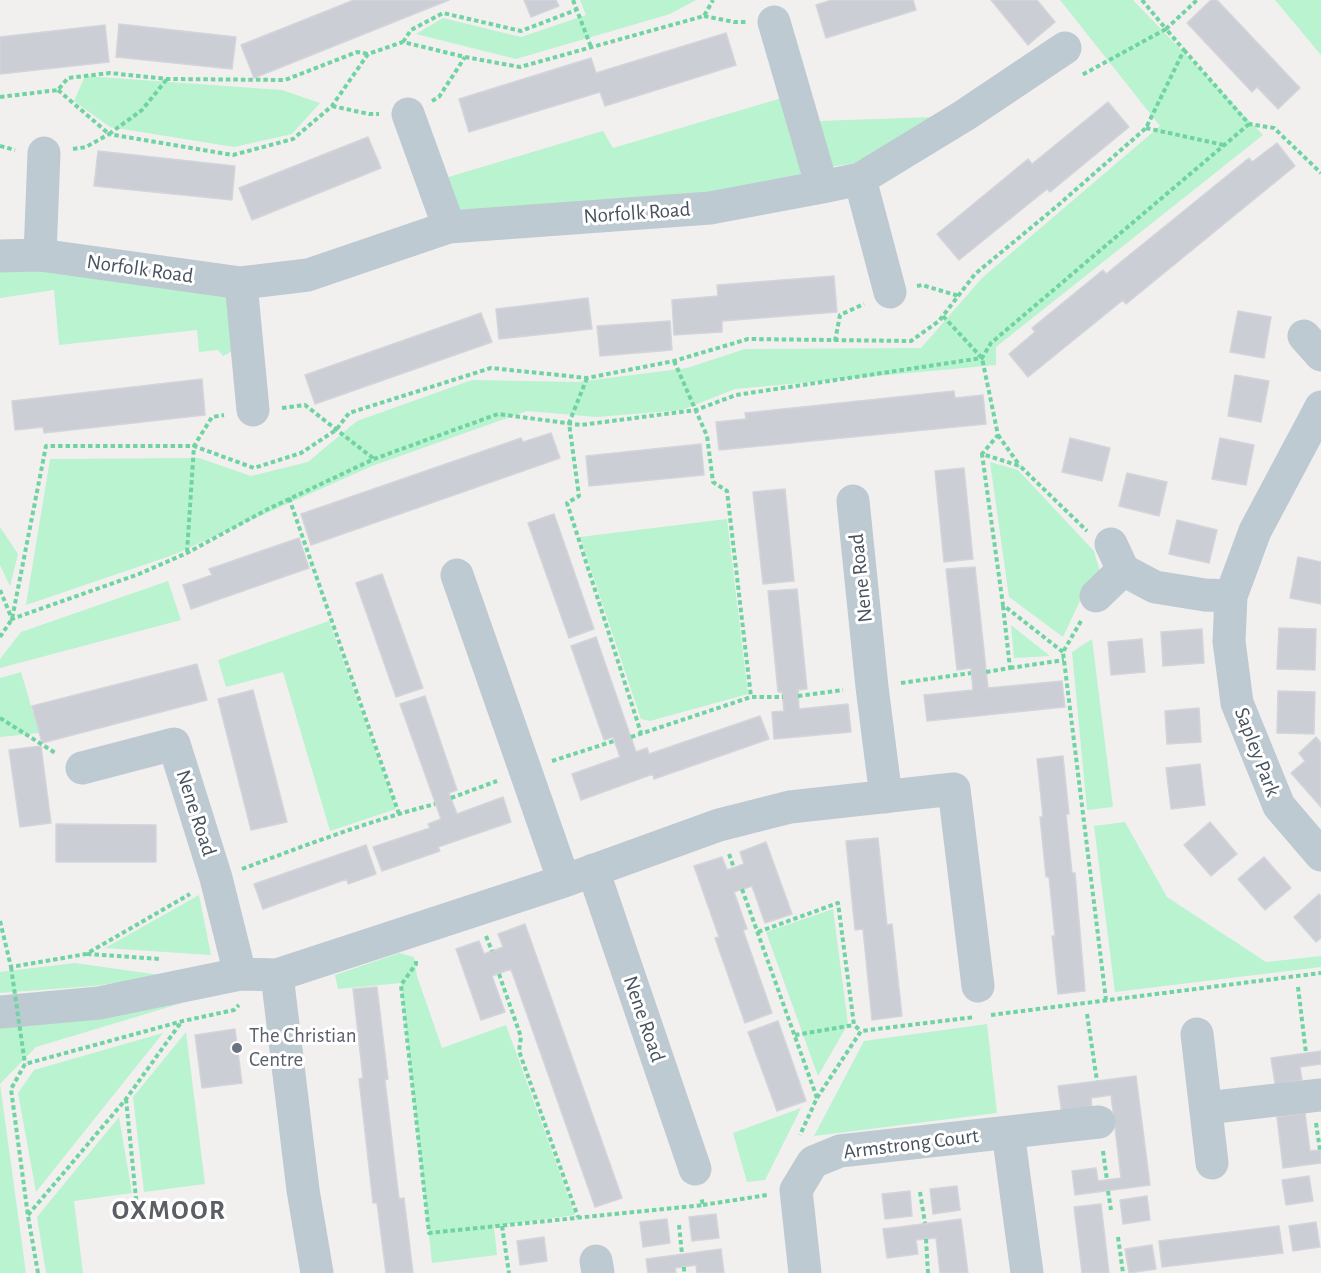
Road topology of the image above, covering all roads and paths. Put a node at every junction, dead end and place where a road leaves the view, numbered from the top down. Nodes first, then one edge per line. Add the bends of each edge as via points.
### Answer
1 (573, 0) edge
2 (713, 0) edge
3 (1142, 0) edge
4 (1197, 0) edge
5 (576, 10) junction
6 (774, 22) dead end
7 (1166, 29) junction
8 (403, 42) junction
9 (592, 47) junction
10 (1065, 48) joint
11 (1184, 50) junction
12 (368, 54) junction
13 (167, 79) junction
14 (58, 90) junction
15 (0, 98) edge
16 (408, 114) dead end
17 (1249, 124) junction
18 (1146, 128) junction
19 (110, 134) junction
20 (1224, 145) junction
21 (0, 146) edge
22 (44, 153) junction
23 (1321, 173) edge
24 (860, 179) junction
25 (822, 187) junction
26 (449, 227) junction
27 (40, 255) junction
28 (0, 256) edge
29 (241, 283) junction
30 (890, 292) dead end
31 (943, 316) junction
32 (982, 358) junction
33 (674, 361) junction
34 (587, 378) junction
35 (1321, 407) edge
36 (253, 410) junction
37 (696, 410) junction
38 (569, 423) junction
39 (336, 430) junction
40 (998, 435) junction
41 (195, 446) junction
42 (982, 454) junction
43 (374, 459) junction
44 (1020, 466) junction
45 (289, 498) junction
46 (853, 501) dead end
47 (187, 553) junction
48 (1117, 557) junction
49 (458, 575) dead end
50 (0, 590) edge
51 (1096, 596) joint
52 (1231, 596) junction
53 (1003, 605) junction
54 (12, 619) junction
55 (0, 637) edge
56 (1063, 652) junction
57 (1064, 660) junction
58 (1010, 668) junction
59 (986, 672) dead end
60 (751, 697) junction
61 (783, 697) dead end
62 (641, 733) junction
63 (631, 736) dead end
64 (82, 768) dead end
65 (886, 797) junction
66 (435, 804) dead end
67 (399, 813) junction
68 (1321, 855) edge
69 (578, 875) junction
70 (216, 878) junction
71 (742, 889) dead end
72 (0, 921) edge
73 (414, 930) junction
74 (758, 932) junction
75 (11, 967) junction
76 (1321, 973) edge
77 (499, 974) dead end
78 (261, 975) junction
79 (1298, 987) dead end
80 (1106, 1000) junction
81 (982, 1006) junction
82 (0, 1012) edge
83 (1088, 1014) dead end
84 (183, 1021) junction
85 (854, 1025) junction
86 (861, 1031) junction
87 (1197, 1034) dead end
88 (795, 1035) junction
89 (1306, 1053) dead end
90 (25, 1064) junction
91 (1097, 1081) dead end
92 (1321, 1095) edge
93 (818, 1098) junction
94 (126, 1099) junction
95 (1206, 1108) junction
96 (1100, 1122) dead end
97 (1008, 1132) junction
98 (800, 1136) dead end
99 (1212, 1163) dead end
100 (694, 1169) joint
101 (796, 1190) junction
102 (1108, 1191) dead end
103 (920, 1192) dead end
104 (703, 1205) junction
105 (128, 1208) dead end
106 (1111, 1210) dead end
107 (28, 1216) junction
108 (578, 1218) junction
109 (924, 1223) dead end
110 (679, 1225) dead end
111 (502, 1226) junction
112 (1118, 1237) dead end
113 (926, 1239) dead end
114 (682, 1254) dead end
115 (684, 1267) dead end
116 (38, 1273) edge
117 (317, 1273) edge
118 (509, 1273) edge
119 (684, 1273) edge
120 (805, 1273) edge
121 (928, 1273) edge
122 (1027, 1273) edge
123 (1123, 1273) edge

1 - 5 path
2 - 9 path via 704,16
3 - 7 path
4 - 7 path
5 - 8 path via 521,31 443,14 411,30
5 - 9 path
6 - 25 street
7 - 10 path via 1082,75
7 - 11 path
8 - 9 path via 520,67
8 - 12 path
10 - 24 street, Norfolk Road
11 - 17 path
11 - 18 path
12 - 13 path via 357,52 285,80
12 - 19 path via 332,106 293,138 233,154
13 - 14 path via 110,73 68,78
13 - 19 path via 142,110
14 - 15 path
14 - 19 path
16 - 26 street
17 - 20 path
17 - 23 path via 1274,128
18 - 20 path
18 - 31 path via 975,274
19 - 22 path via 86,147
20 - 32 path via 991,343
21 - 22 path
22 - 27 street
24 - 25 street, Norfolk Road
24 - 30 street
25 - 26 street, Norfolk Road via 710,208
26 - 29 street, Norfolk Road via 308,275
27 - 28 street, Norfolk Road
27 - 29 street, Norfolk Road
29 - 36 street
31 - 32 path
31 - 33 path via 911,340 748,339
32 - 37 path via 736,395
32 - 40 path
33 - 34 path
33 - 37 path
34 - 38 path
34 - 39 path via 491,368 349,413
35 - 52 street, Sapley Park via 1255,531
36 - 39 path via 305,405
36 - 41 path via 212,417
37 - 38 path via 581,425
37 - 60 path via 707,436 712,482 727,491
38 - 43 path via 498,414
38 - 62 path via 579,496 567,503
39 - 41 path via 301,453 254,468
39 - 43 path
40 - 42 path
40 - 44 path
41 - 47 path
41 - 54 path via 46,446
42 - 44 path
42 - 53 path
43 - 45 path
44 - 48 path
45 - 47 path
45 - 67 path
46 - 65 street, Nene Road
47 - 54 path
48 - 51 street
48 - 52 street via 1155,587
49 - 69 street, Nene Road
50 - 54 path
51 - 56 path
52 - 68 street, Sapley Park via 1229,641 1237,703 1279,806
53 - 56 path
53 - 58 path
54 - 55 path
56 - 57 path
57 - 58 path
57 - 80 path
58 - 59 path
60 - 61 path
60 - 62 path
62 - 63 path
64 - 70 street, Nene Road via 174,744
65 - 69 street via 790,807 718,825
65 - 81 street via 954,789
66 - 67 path
67 - 70 path
69 - 73 street
69 - 100 street, Nene Road
70 - 75 path via 86,954
70 - 78 street, Nene Road
71 - 74 path
72 - 75 path
73 - 78 street
73 - 111 path via 416,964 401,985 429,1233
74 - 85 path via 838,903
74 - 88 path
75 - 90 path, bridge
76 - 80 path
77 - 108 path via 521,1037 519,1051
78 - 82 street via 99,1003
78 - 84 path via 234,1010
78 - 117 street, Nene Road
79 - 89 path
80 - 81 path
81 - 86 path
83 - 91 path
84 - 90 path
84 - 94 path
85 - 86 path
85 - 88 path
86 - 93 path
87 - 95 street
88 - 93 path
90 - 107 path via 10,1089
92 - 95 street
93 - 98 path
94 - 105 path via 137,1208
94 - 107 path
95 - 99 street
96 - 97 street, Armstrong Court
97 - 101 street, Armstrong Court via 840,1151 813,1162
97 - 122 street, Armstrong Court
100 - 104 path
101 - 104 path
101 - 120 street
102 - 106 path
103 - 109 path
104 - 108 path
107 - 116 path
108 - 111 path
110 - 114 path
111 - 118 path
112 - 123 path
113 - 121 path
115 - 119 path

